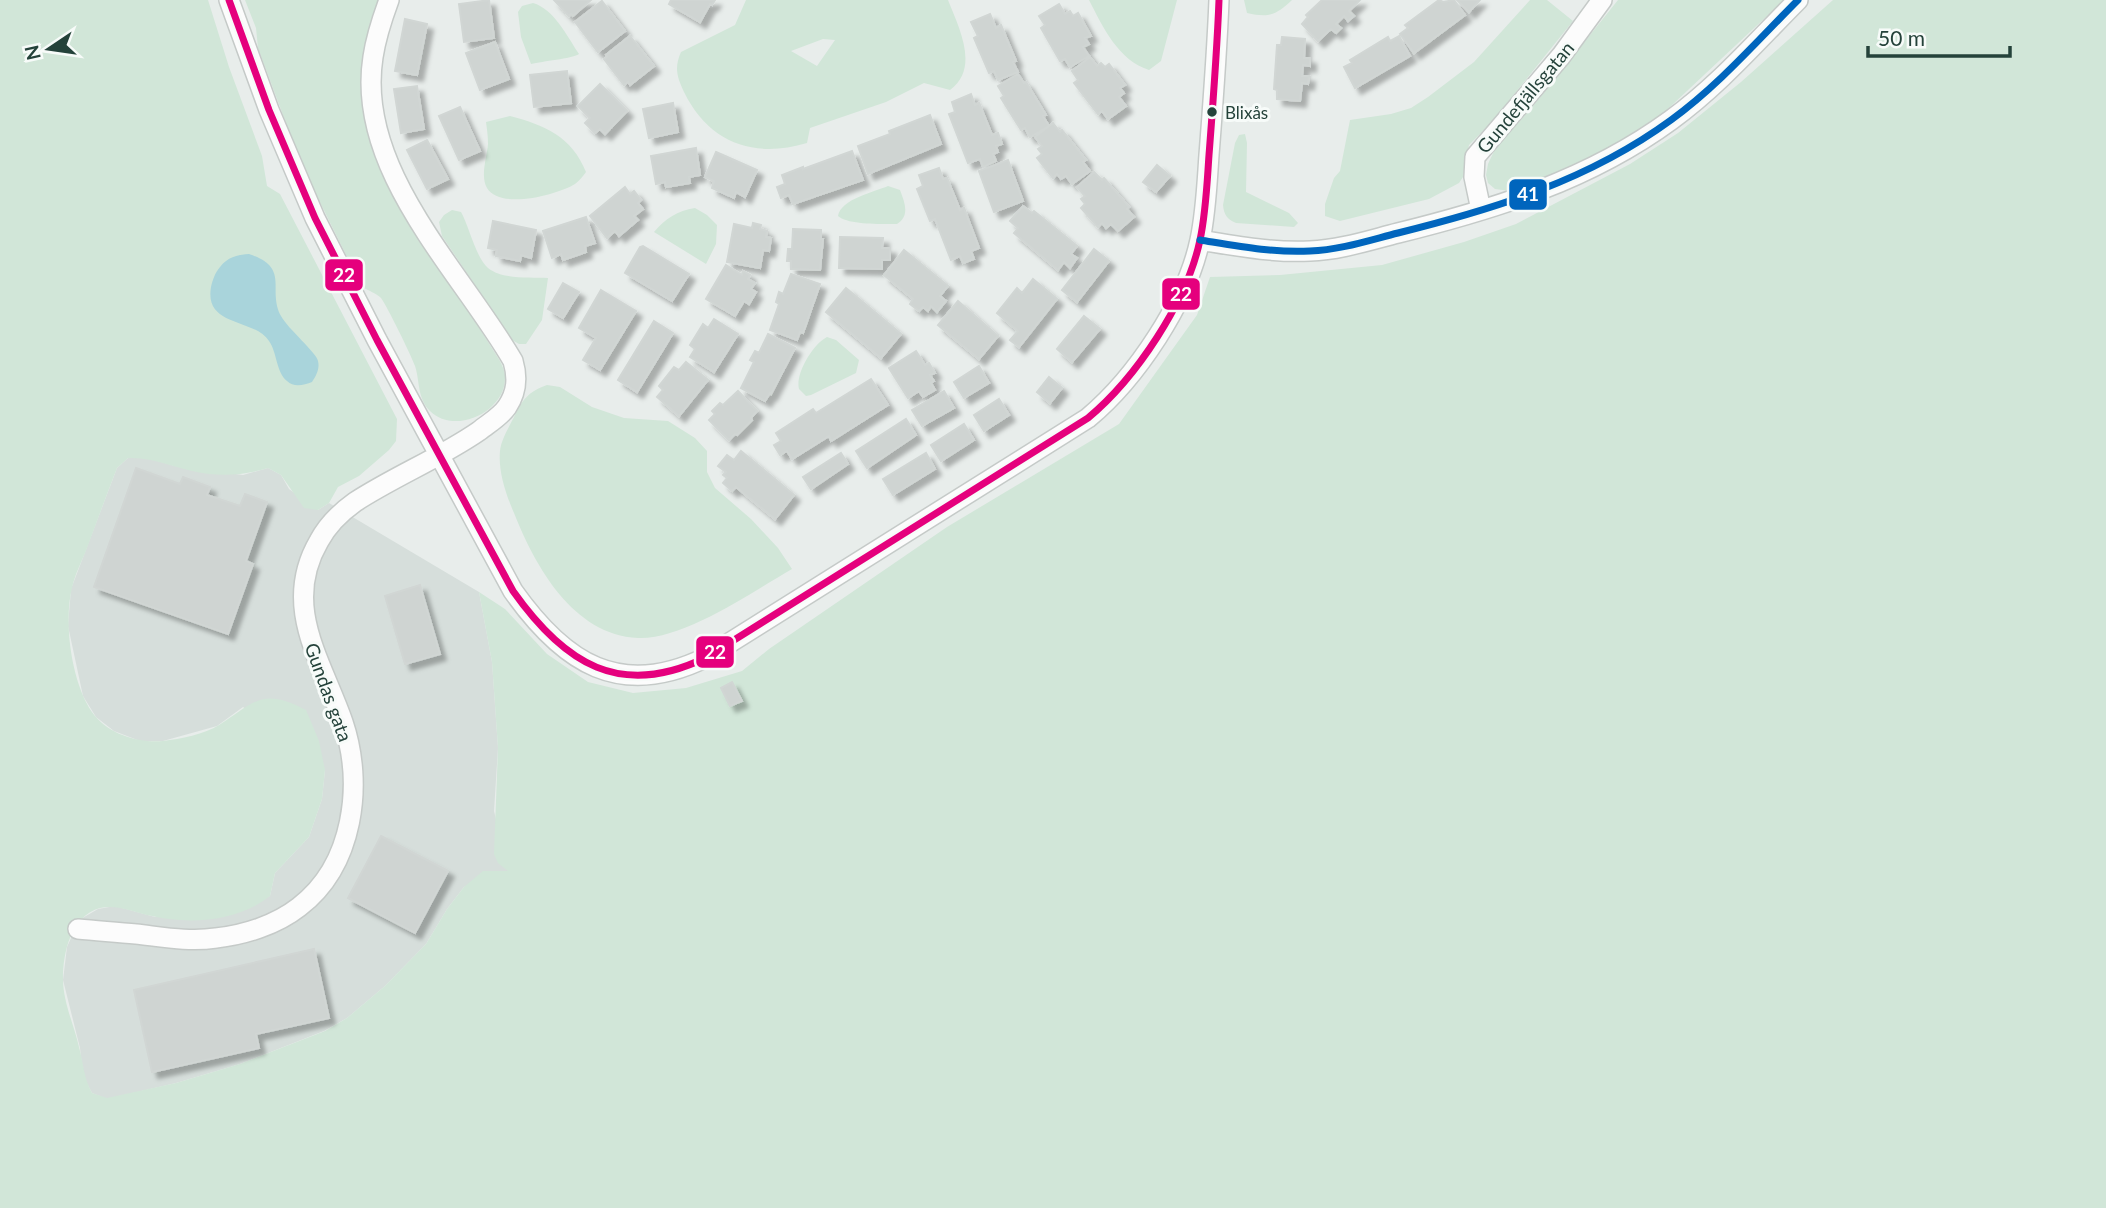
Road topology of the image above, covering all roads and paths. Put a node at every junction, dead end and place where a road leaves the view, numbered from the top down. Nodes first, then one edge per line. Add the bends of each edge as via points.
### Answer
1 (229, 0) edge
2 (389, 0) edge
3 (1219, 0) edge
4 (1602, 0) edge
5 (1798, 0) edge
6 (1481, 210) junction
7 (1200, 240) junction
8 (439, 455) junction
9 (78, 929) dead end

1 - 8 street via 268,110 315,218
2 - 8 street, Gundas gata via 372,58 371,90 385,155 419,220 505,346 517,374 513,396 497,418
3 - 7 street
4 - 6 street, Gundefjällsgatan via 1475,157
5 - 6 street via 1671,120 1574,178
6 - 7 street via 1329,250 1279,252
7 - 8 street via 1168,319 1125,384 1087,418 707,657 670,672 634,675 599,668 557,643 513,591
8 - 9 street, Gundas gata via 354,503 318,541 307,569 304,620 343,723 354,779 348,829 327,878 300,906 234,935 191,940

